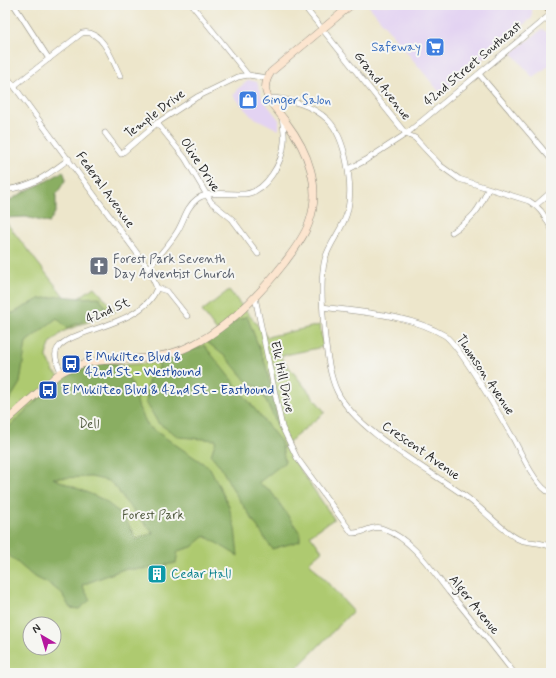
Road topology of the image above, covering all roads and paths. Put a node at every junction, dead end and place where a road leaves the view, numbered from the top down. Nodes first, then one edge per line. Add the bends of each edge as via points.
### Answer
1 (14, 5) edge
2 (192, 5) edge
3 (303, 5) edge
4 (548, 5) edge
5 (352, 6) edge
6 (551, 9) edge
7 (551, 14) edge
8 (322, 28) junction
9 (49, 59) junction
10 (479, 74) junction
11 (5, 75) edge
12 (248, 75) junction
13 (120, 76) dead end
14 (267, 78) junction
15 (14, 86) junction
16 (268, 98) junction
17 (282, 116) junction
18 (157, 123) junction
19 (105, 133) dead end
20 (406, 134) junction
21 (69, 159) junction
22 (551, 159) edge
23 (349, 169) junction
24 (488, 189) junction
25 (5, 190) edge
26 (551, 192) edge
27 (205, 194) junction
28 (536, 205) junction
29 (551, 228) edge
30 (452, 232) dead end
31 (258, 254) dead end
32 (148, 268) junction
33 (157, 288) junction
34 (254, 297) junction
35 (323, 307) junction
36 (187, 316) dead end
37 (61, 372) junction
38 (5, 422) edge
39 (547, 491) dead end
40 (551, 547) edge
41 (416, 552) joint
42 (514, 673) edge

1 - 9 street
2 - 12 street
3 - 8 street, Grand Avenue
4 - 6 main road
5 - 8 main road
7 - 10 street, 42nd Street Southeast
8 - 14 main road via 270,72
8 - 20 street, Grand Avenue
9 - 13 street via 88,31 104,45
9 - 15 street
10 - 20 street, 42nd Street Southeast
10 - 22 street
11 - 15 street, Federal Avenue
12 - 14 street
12 - 18 street, Temple Drive via 238,77 197,97
14 - 16 main road via 265,85
15 - 21 street, Federal Avenue
16 - 17 main road
16 - 23 street, Crescent Avenue via 282,98 319,113 329,121
17 - 27 street via 282,151 273,174 266,183 258,191 246,194
17 - 34 main road via 300,143 311,168 312,206 309,223 296,248
18 - 19 street, Temple Drive via 121,154
18 - 27 street, Olive Drive via 198,178
20 - 23 street, 42nd Street Southeast
20 - 24 street, Grand Avenue via 415,138 441,166 459,179
21 - 25 street via 25,187
21 - 32 street, Federal Avenue
23 - 35 street, Crescent Avenue via 348,209 325,260
24 - 28 street, Grand Avenue via 526,199
24 - 30 street via 480,208 467,222
26 - 28 street
27 - 31 street, Olive Drive via 232,219
27 - 32 street via 189,206 177,233
28 - 29 street, Grand Avenue
32 - 33 street, Federal Avenue
33 - 36 street via 167,290
33 - 37 street, 42nd St via 153,298 133,314 60,345 56,350 56,358
34 - 37 main road via 224,324 180,351 154,357 94,361
34 - 41 street, Elk Hill Drive via 282,427 297,458 352,533 361,533 373,527 382,528 396,534
35 - 39 street, Thomson Avenue via 413,321 445,336 457,349 532,472
35 - 40 street, Crescent Avenue via 324,338 331,374 337,391 347,407 382,439 466,496 518,539
37 - 38 main road
41 - 42 street, Alger Avenue

